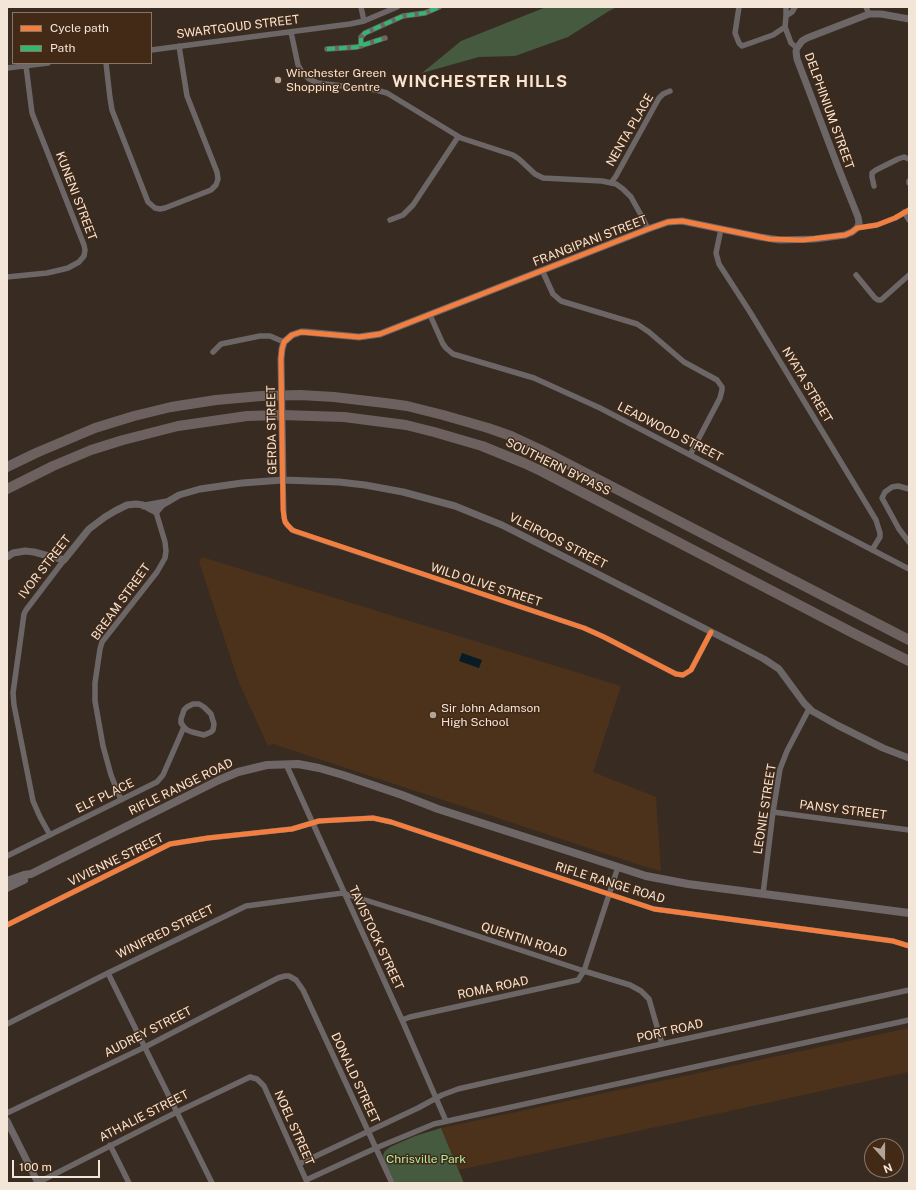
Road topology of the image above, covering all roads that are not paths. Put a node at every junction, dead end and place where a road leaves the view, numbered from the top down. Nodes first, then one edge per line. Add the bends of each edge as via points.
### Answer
1 (361, 7) edge
2 (397, 7) edge
3 (438, 7) edge
4 (739, 7) edge
5 (786, 7) edge
6 (795, 7) edge
7 (867, 11) edge
8 (786, 16) junction
9 (909, 19) edge
10 (364, 21) junction
11 (785, 27) junction
12 (291, 32) junction
13 (386, 38) dead end
14 (179, 46) junction
15 (361, 46) junction
16 (797, 48) junction
17 (327, 49) dead end
18 (152, 50) edge
19 (41, 64) edge
20 (106, 64) edge
21 (26, 66) junction
22 (7, 68) edge
23 (670, 91) dead end
24 (458, 137) junction
25 (909, 159) edge
26 (611, 182) junction
27 (874, 186) dead end
28 (907, 211) edge
29 (390, 220) dead end
30 (909, 220) edge
31 (857, 228) junction
32 (648, 229) junction
33 (721, 229) junction
34 (542, 270) junction
35 (856, 275) dead end
36 (909, 275) edge
37 (7, 276) edge
38 (430, 315) junction
39 (284, 342) junction
40 (213, 352) dead end
41 (690, 455) junction
42 (7, 467) edge
43 (283, 480) junction
44 (7, 489) edge
45 (909, 489) edge
46 (167, 502) junction
47 (144, 506) junction
48 (156, 512) junction
49 (284, 518) joint
50 (909, 542) edge
51 (872, 550) junction
52 (7, 557) edge
53 (64, 560) junction
54 (909, 569) edge
55 (711, 632) junction
56 (909, 640) edge
57 (909, 661) edge
58 (809, 709) junction
59 (184, 727) junction
60 (909, 758) edge
61 (286, 764) junction
62 (121, 800) junction
63 (773, 812) junction
64 (312, 822) junction
65 (909, 830) edge
66 (50, 835) junction
67 (7, 856) edge
68 (618, 867) junction
69 (30, 874) junction
70 (7, 881) edge
71 (7, 888) edge
72 (343, 893) junction
73 (608, 894) junction
74 (763, 894) junction
75 (909, 913) edge
76 (7, 925) edge
77 (909, 946) edge
78 (584, 971) junction
79 (108, 973) junction
80 (298, 983) joint
81 (909, 990) edge
82 (402, 1020) junction
83 (909, 1020) edge
84 (7, 1024) edge
85 (662, 1044) junction
86 (145, 1046) junction
87 (261, 1082) joint
88 (437, 1098) junction
89 (177, 1112) junction
90 (7, 1113) edge
91 (7, 1121) edge
92 (446, 1121) junction
93 (368, 1132) junction
94 (110, 1145) junction
95 (376, 1148) junction
96 (299, 1164) junction
97 (307, 1182) edge
98 (37, 1183) edge
99 (129, 1183) edge
100 (212, 1183) edge
101 (392, 1183) edge

1 - 10 street
2 - 10 street, SWARTGOUD STREET
3 - 15 street via 425,13 403,16 365,33 361,37
4 - 11 street via 735,32 742,46 773,35
5 - 8 street
6 - 8 street
7 - 9 street, DELPHINIUM STREET
7 - 16 street, DELPHINIUM STREET via 807,38
8 - 11 street
10 - 12 street, SWARTGOUD STREET
11 - 16 street via 791,43
12 - 14 street, SWARTGOUD STREET
12 - 24 street via 298,65 309,79 387,93
13 - 15 street
14 - 18 street, SWARTGOUD STREET
14 - 20 street via 187,96 218,179 212,190 165,208 155,208 148,202 112,110
15 - 17 street
16 - 31 street, DELPHINIUM STREET via 797,60 858,217
19 - 21 street
21 - 22 street
21 - 37 street, KUNENI STREET via 32,113 85,250 79,262 68,268 47,273
23 - 26 street, NENTA PLACE via 660,98
24 - 26 street via 510,154 543,178
24 - 29 street via 411,207 402,215
25 - 27 street via 898,159 872,173
26 - 32 street via 628,194
28 - 30 street
28 - 31 street, FRANGIPANI STREET via 877,225
31 - 33 street, FRANGIPANI STREET via 845,235 803,240 770,239
32 - 33 street, FRANGIPANI STREET via 675,221
32 - 34 street, FRANGIPANI STREET
33 - 51 street, NYATA STREET via 716,253 719,264 876,520 880,537
34 - 38 street, FRANGIPANI STREET
34 - 41 street via 552,294 561,301 636,324 684,362 718,380 722,387 720,398
35 - 36 street via 878,300 882,300
38 - 39 street, FRANGIPANI STREET via 374,336 301,332
38 - 41 street, LEADWOOD STREET via 443,344 453,354 534,378 600,408
39 - 40 street via 270,336 260,336 221,344
39 - 43 street, GERDA STREET via 281,359
41 - 51 street, LEADWOOD STREET
42 - 56 highway, SOUTHERN BYPASS via 96,428 171,407 262,396 300,395 407,406 511,436
43 - 46 street, VLEIROOS STREET via 200,488
43 - 49 street, GERDA STREET
43 - 55 street, VLEIROOS STREET via 339,482 381,488 438,501 474,513 520,533
44 - 57 highway, SOUTHERN BYPASS via 91,450 178,426 247,416 282,415 344,417 406,426 474,444 530,466
45 - 50 street via 892,487 882,498 898,528
46 - 47 street
46 - 48 street, VLEIROOS STREET
47 - 48 street, IVOR STREET
47 - 53 street, IVOR STREET via 128,505 105,517 89,530
48 - 62 street, BREAM STREET via 165,542 166,552 162,565 102,642 96,672 95,701 108,765
49 - 55 street, WILD OLIVE STREET via 294,532 584,628 673,673 683,675 689,672
51 - 54 street, LEADWOOD STREET
52 - 53 street via 25,551
53 - 66 street, IVOR STREET via 24,614 13,693 33,800
55 - 58 street, VLEIROOS STREET via 775,666
58 - 60 street, VLEIROOS STREET via 883,748
58 - 63 street, LEONIE STREET via 783,762
59 - 59 street, ELF PLACE via 181,723 184,710 193,704 199,704 208,710 214,724 213,730 204,735
59 - 62 street, ELF PLACE via 160,778 153,785
61 - 64 street, TAVISTOCK STREET
61 - 68 main road, RIFLE RANGE ROAD via 309,766 344,775 438,809
61 - 69 main road, RIFLE RANGE ROAD via 254,768 227,777
62 - 66 street, ELF PLACE
63 - 65 street, PANSY STREET
63 - 74 street, LEONIE STREET
64 - 72 street, TAVISTOCK STREET
64 - 73 street, RIFLE RANGE ROAD via 373,818 384,820
64 - 76 street, VIVIENNE STREET via 292,829 170,844
66 - 67 street, ELF PLACE
68 - 73 street
68 - 74 main road, RIFLE RANGE ROAD via 665,880
69 - 70 main road, RIFLE RANGE ROAD
69 - 71 main road, RIFLE RANGE ROAD via 27,879
72 - 78 street, QUENTIN ROAD
72 - 79 street, WINIFRED STREET via 246,906
72 - 82 street, TAVISTOCK STREET
73 - 77 street, RIFLE RANGE ROAD via 659,910 893,941
73 - 78 street
74 - 75 main road, RIFLE RANGE ROAD
78 - 82 street, ROMA ROAD via 578,980
78 - 85 street, QUENTIN ROAD via 630,985 644,993 649,999
79 - 84 street, WINIFRED STREET
79 - 86 street
80 - 86 street, AUDREY STREET via 289,976 278,978
80 - 93 street, DONALD STREET
81 - 85 street, PORT ROAD
82 - 88 street, TAVISTOCK STREET
83 - 92 street
85 - 88 street, PORT ROAD via 458,1089
86 - 89 street
86 - 90 street, AUDREY STREET
87 - 89 street, ATHALIE STREET via 254,1077 248,1077
87 - 96 street, NOEL STREET
88 - 92 street, TAVISTOCK STREET
88 - 93 street, PORT ROAD
89 - 94 street, ATHALIE STREET
89 - 100 street
91 - 98 street
92 - 95 street
93 - 95 street, DONALD STREET
93 - 96 street, PORT ROAD
94 - 98 street, ATHALIE STREET
94 - 99 street
95 - 97 street
95 - 101 street, DONALD STREET
96 - 97 street, NOEL STREET

